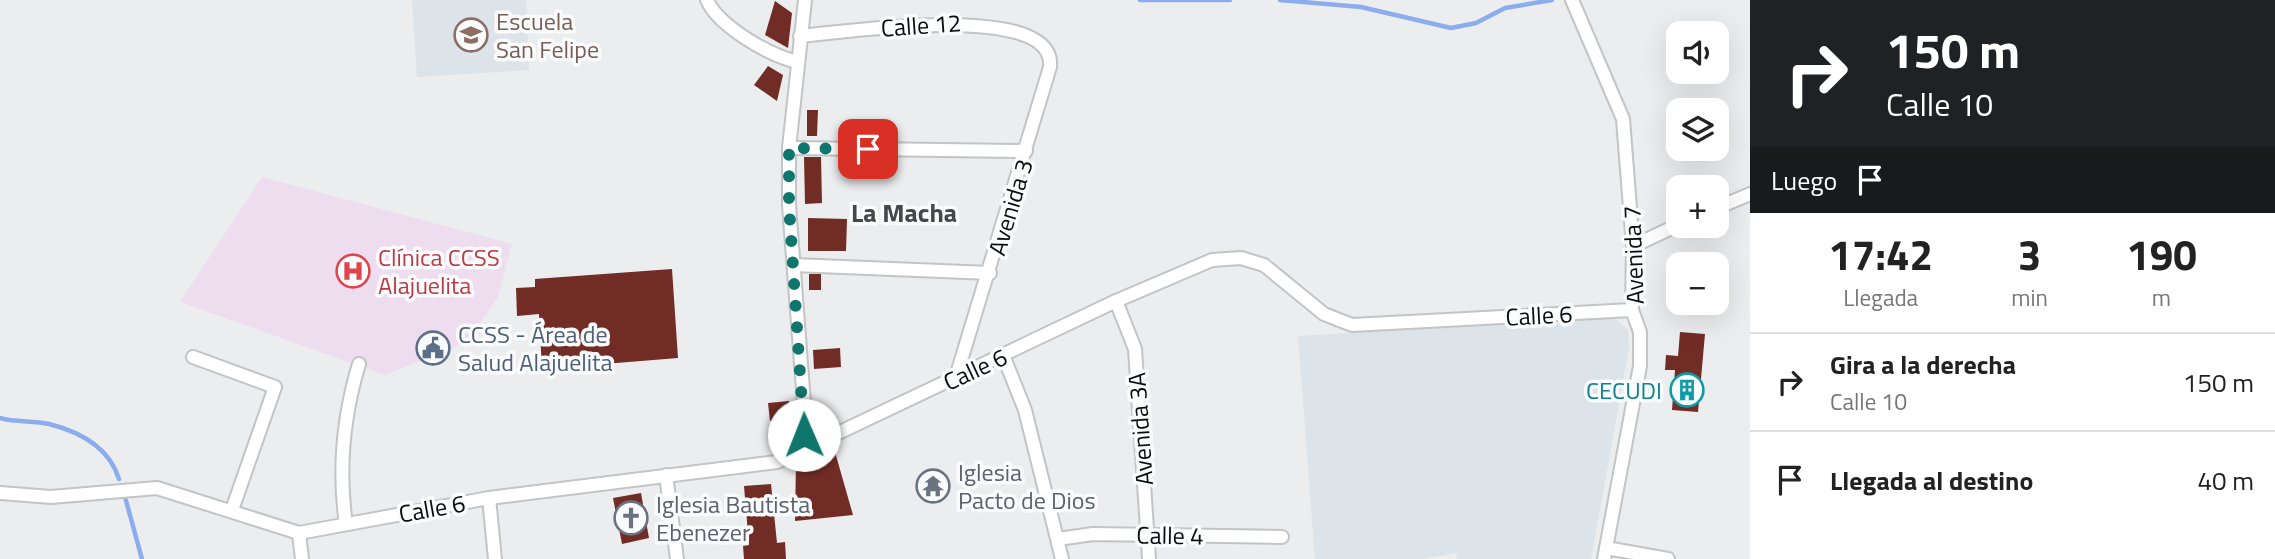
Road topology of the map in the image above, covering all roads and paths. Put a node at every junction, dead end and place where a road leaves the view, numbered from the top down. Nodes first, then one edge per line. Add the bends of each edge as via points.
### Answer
1 (707, 0) edge
2 (805, 0) edge
3 (1572, 0) edge
4 (800, 36) junction
5 (1040, 39) joint
6 (798, 62) junction
7 (789, 148) junction
8 (1026, 151) junction
9 (1750, 194) edge
10 (1729, 203) edge
11 (1666, 231) edge
12 (1633, 246) junction
13 (794, 265) junction
14 (990, 273) junction
15 (1116, 301) junction
16 (1632, 310) junction
17 (1003, 355) junction
18 (193, 357) dead end
19 (359, 364) dead end
20 (956, 377) junction
21 (801, 451) junction
22 (666, 475) junction
23 (0, 493) edge
24 (489, 498) junction
25 (232, 510) junction
26 (345, 524) junction
27 (299, 534) junction
28 (1147, 535) junction
29 (1282, 537) dead end
30 (1058, 539) junction
31 (1605, 553) edge
32 (302, 559) edge
33 (495, 559) edge
34 (677, 559) edge
35 (1062, 559) edge
36 (1149, 559) edge
37 (1668, 559) edge

1 - 6 street via 721,21
2 - 4 street
3 - 12 street, Avenida 7 via 1623,120
4 - 5 street, Calle 12 via 963,20 1016,27
4 - 6 street
5 - 8 street, Avenida 3 via 1049,51 1050,67
6 - 7 street
7 - 8 street
7 - 13 street
8 - 14 street, Avenida 3
9 - 10 street
11 - 12 street
12 - 16 street, Avenida 7
13 - 14 street
13 - 21 street via 805,416
14 - 20 street, Avenida 3
15 - 16 street, Calle 6 via 1202,263 1231,258 1264,265 1324,314 1352,325
15 - 17 street, Calle 6
15 - 28 street, Avenida 3A via 1135,349
16 - 31 street, Avenida 7 via 1640,332 1640,366
17 - 20 street, Calle 6
17 - 30 street via 1025,410
18 - 25 street via 275,387
19 - 26 street via 346,407 341,492
20 - 21 street, Calle 6
21 - 22 street, Calle 6 via 777,463
22 - 24 street, Calle 6
22 - 34 street
23 - 25 street via 51,498 157,488
24 - 26 street, Calle 6
24 - 33 street
25 - 27 street
26 - 27 street, Calle 6
27 - 32 street
28 - 29 street, Calle 4
28 - 30 street, Calle 4
28 - 36 street, Avenida 3A
30 - 35 street
31 - 37 street

